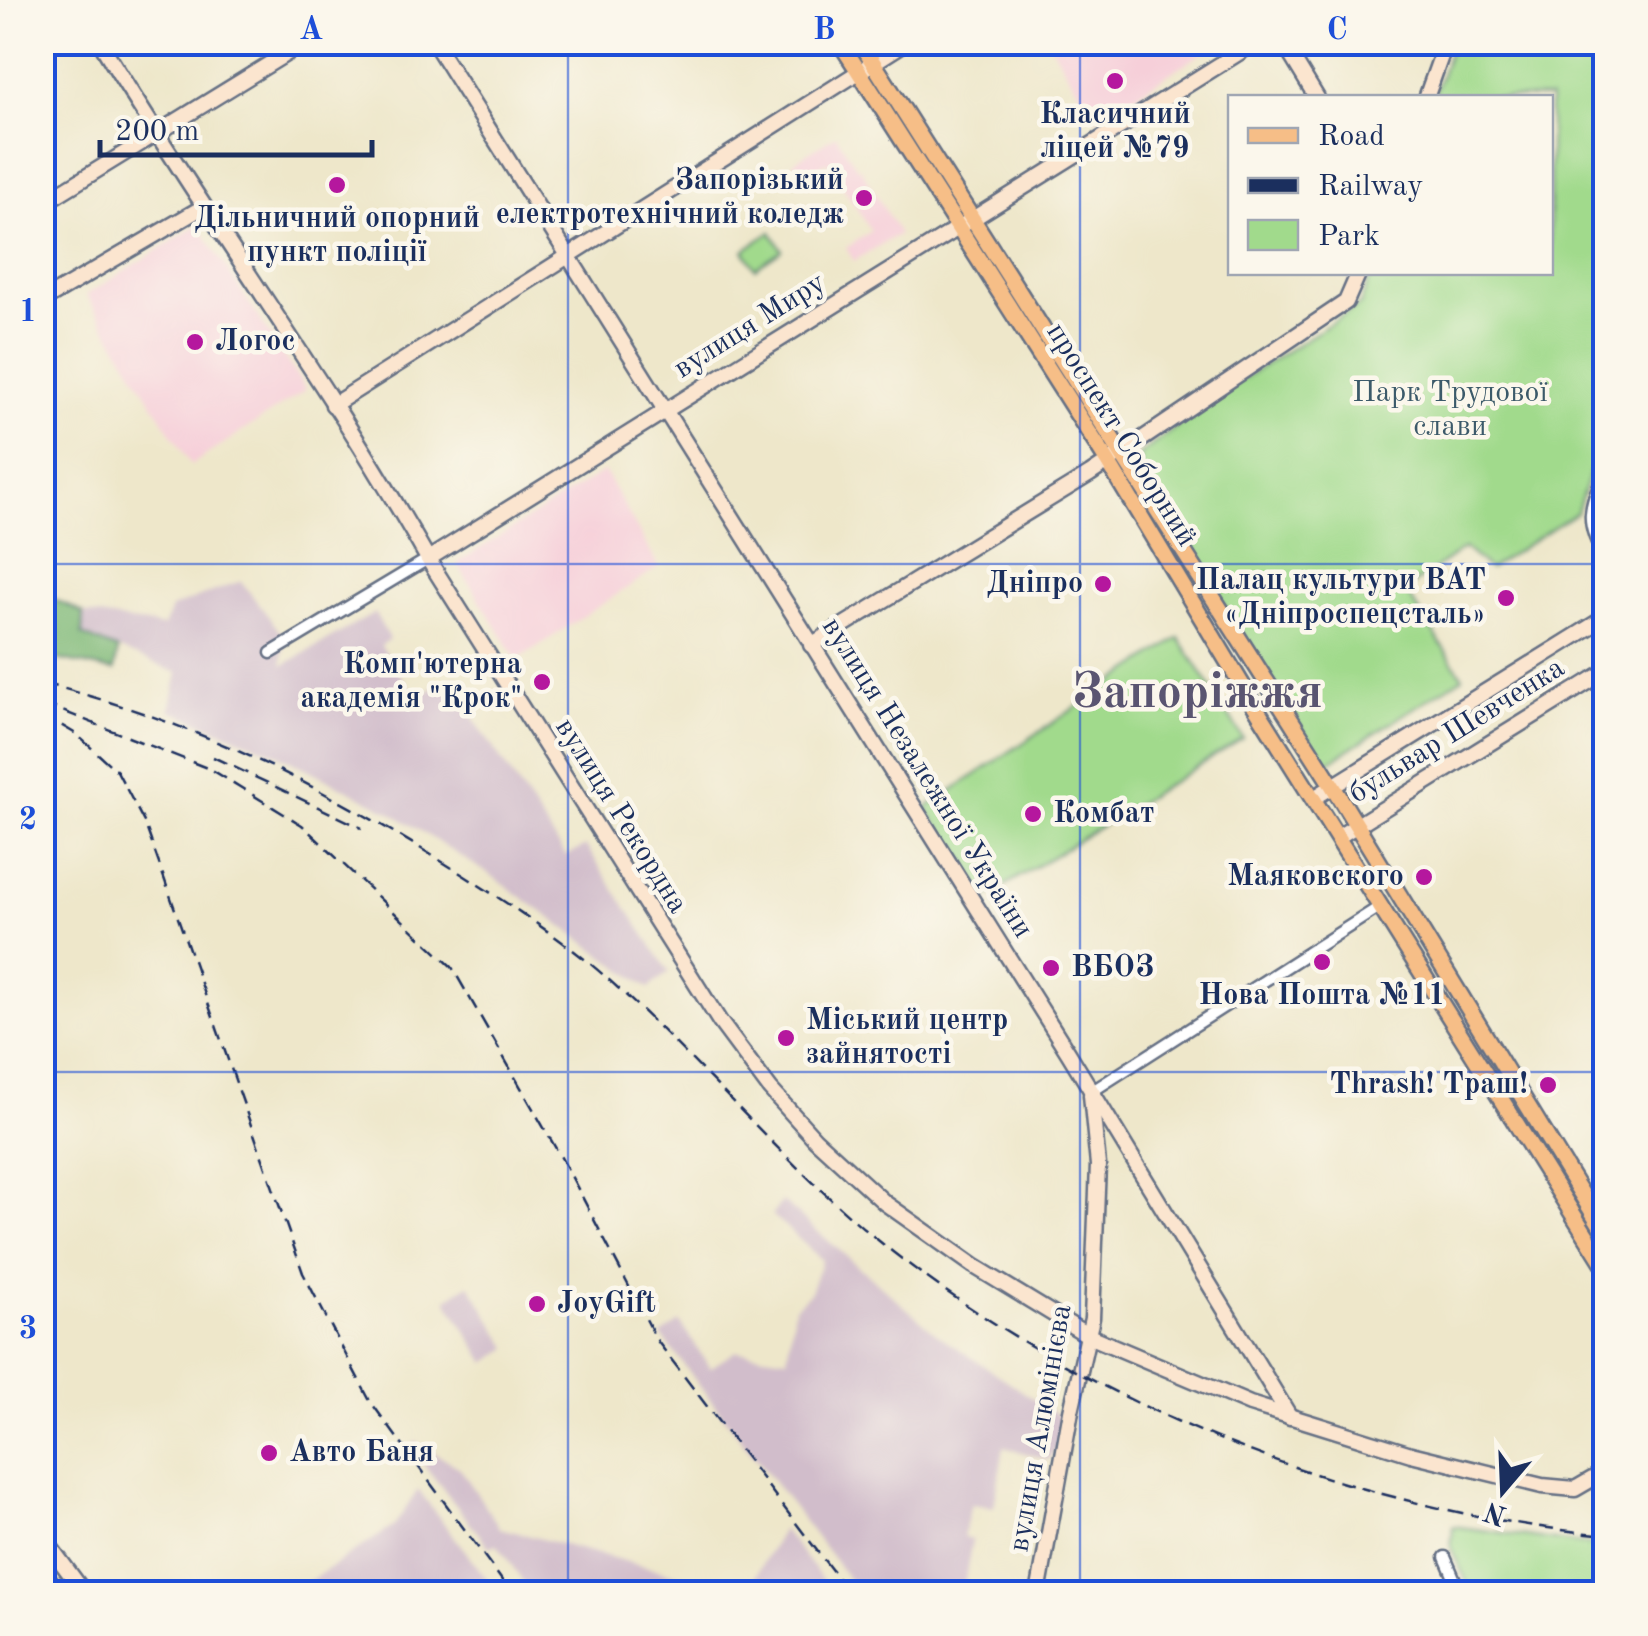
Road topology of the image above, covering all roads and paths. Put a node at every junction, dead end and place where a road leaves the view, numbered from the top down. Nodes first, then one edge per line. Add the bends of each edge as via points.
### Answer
1 (100, 42) edge
2 (305, 42) edge
3 (434, 42) edge
4 (840, 42) edge
5 (860, 42) edge
6 (906, 42) edge
7 (1256, 42) edge
8 (1284, 42) edge
9 (1446, 42) edge
10 (865, 67) junction
11 (1316, 95) edge
12 (1427, 95) edge
13 (158, 132) junction
14 (42, 204) edge
15 (203, 206) junction
16 (974, 220) junction
17 (957, 230) junction
18 (568, 254) junction
19 (1357, 275) edge
20 (42, 302) edge
21 (333, 404) junction
22 (665, 411) junction
23 (1114, 458) junction
24 (1606, 468) edge
25 (428, 560) junction
26 (1606, 560) edge
27 (1606, 618) edge
28 (812, 645) junction
29 (271, 653) dead end
30 (1606, 671) edge
31 (1332, 785) junction
32 (1314, 798) junction
33 (1356, 826) junction
34 (1338, 837) junction
35 (1381, 906) junction
36 (1091, 1092) junction
37 (1606, 1234) edge
38 (1606, 1266) edge
39 (1089, 1336) junction
40 (1290, 1417) junction
41 (1606, 1471) edge
42 (42, 1536) edge
43 (1445, 1557) dead end
44 (42, 1570) edge
45 (60, 1594) edge
46 (85, 1594) edge
47 (1038, 1594) edge
48 (1461, 1594) edge

1 - 13 street, вулиця Рекордна
2 - 13 street
3 - 18 street, вулиця Незалежної України
4 - 10 main road, проспект Соборний
5 - 10 main road, проспект Соборний
6 - 10 street
7 - 16 street, вулиця Миру
8 - 11 street
9 - 12 street
10 - 16 main road, проспект Соборний
10 - 17 main road, проспект Соборний
10 - 18 street
13 - 14 street
13 - 15 street, вулиця Рекордна
15 - 20 street
15 - 21 street, вулиця Рекордна
16 - 17 street, вулиця Миру
16 - 23 main road, проспект Соборний
17 - 22 street, вулиця Миру
17 - 23 main road, проспект Соборний
18 - 21 street
18 - 22 street, вулиця Незалежної України
19 - 23 street via 1346,302
21 - 25 street, вулиця Рекордна
22 - 25 street, вулиця Миру
22 - 28 street, вулиця Незалежної України
23 - 28 street
23 - 31 main road, проспект Соборний
23 - 32 main road, проспект Соборний
24 - 26 street via 1589,510
25 - 29 street, вулиця Миру
25 - 39 street, вулиця Рекордна via 693,982 770,1090 886,1203
27 - 31 street, бульвар Шевченка
28 - 36 street, вулиця Незалежної України
30 - 33 street, бульвар Шевченка
31 - 32 street, бульвар Шевченка
31 - 33 main road, проспект Соборний
32 - 34 main road, проспект Соборний
33 - 34 street, бульвар Шевченка
33 - 37 main road, проспект Соборний
34 - 35 main road, проспект Соборний
35 - 36 street
35 - 38 main road, проспект Соборний
36 - 39 street, вулиця Алюмінієва via 1098,1165
36 - 40 street, вулиця Незалежної України
39 - 40 street, вулиця Рекордна
39 - 47 street, вулиця Алюмінієва
40 - 41 street via 1542,1486 1575,1489
42 - 46 street
43 - 48 street
44 - 45 street

